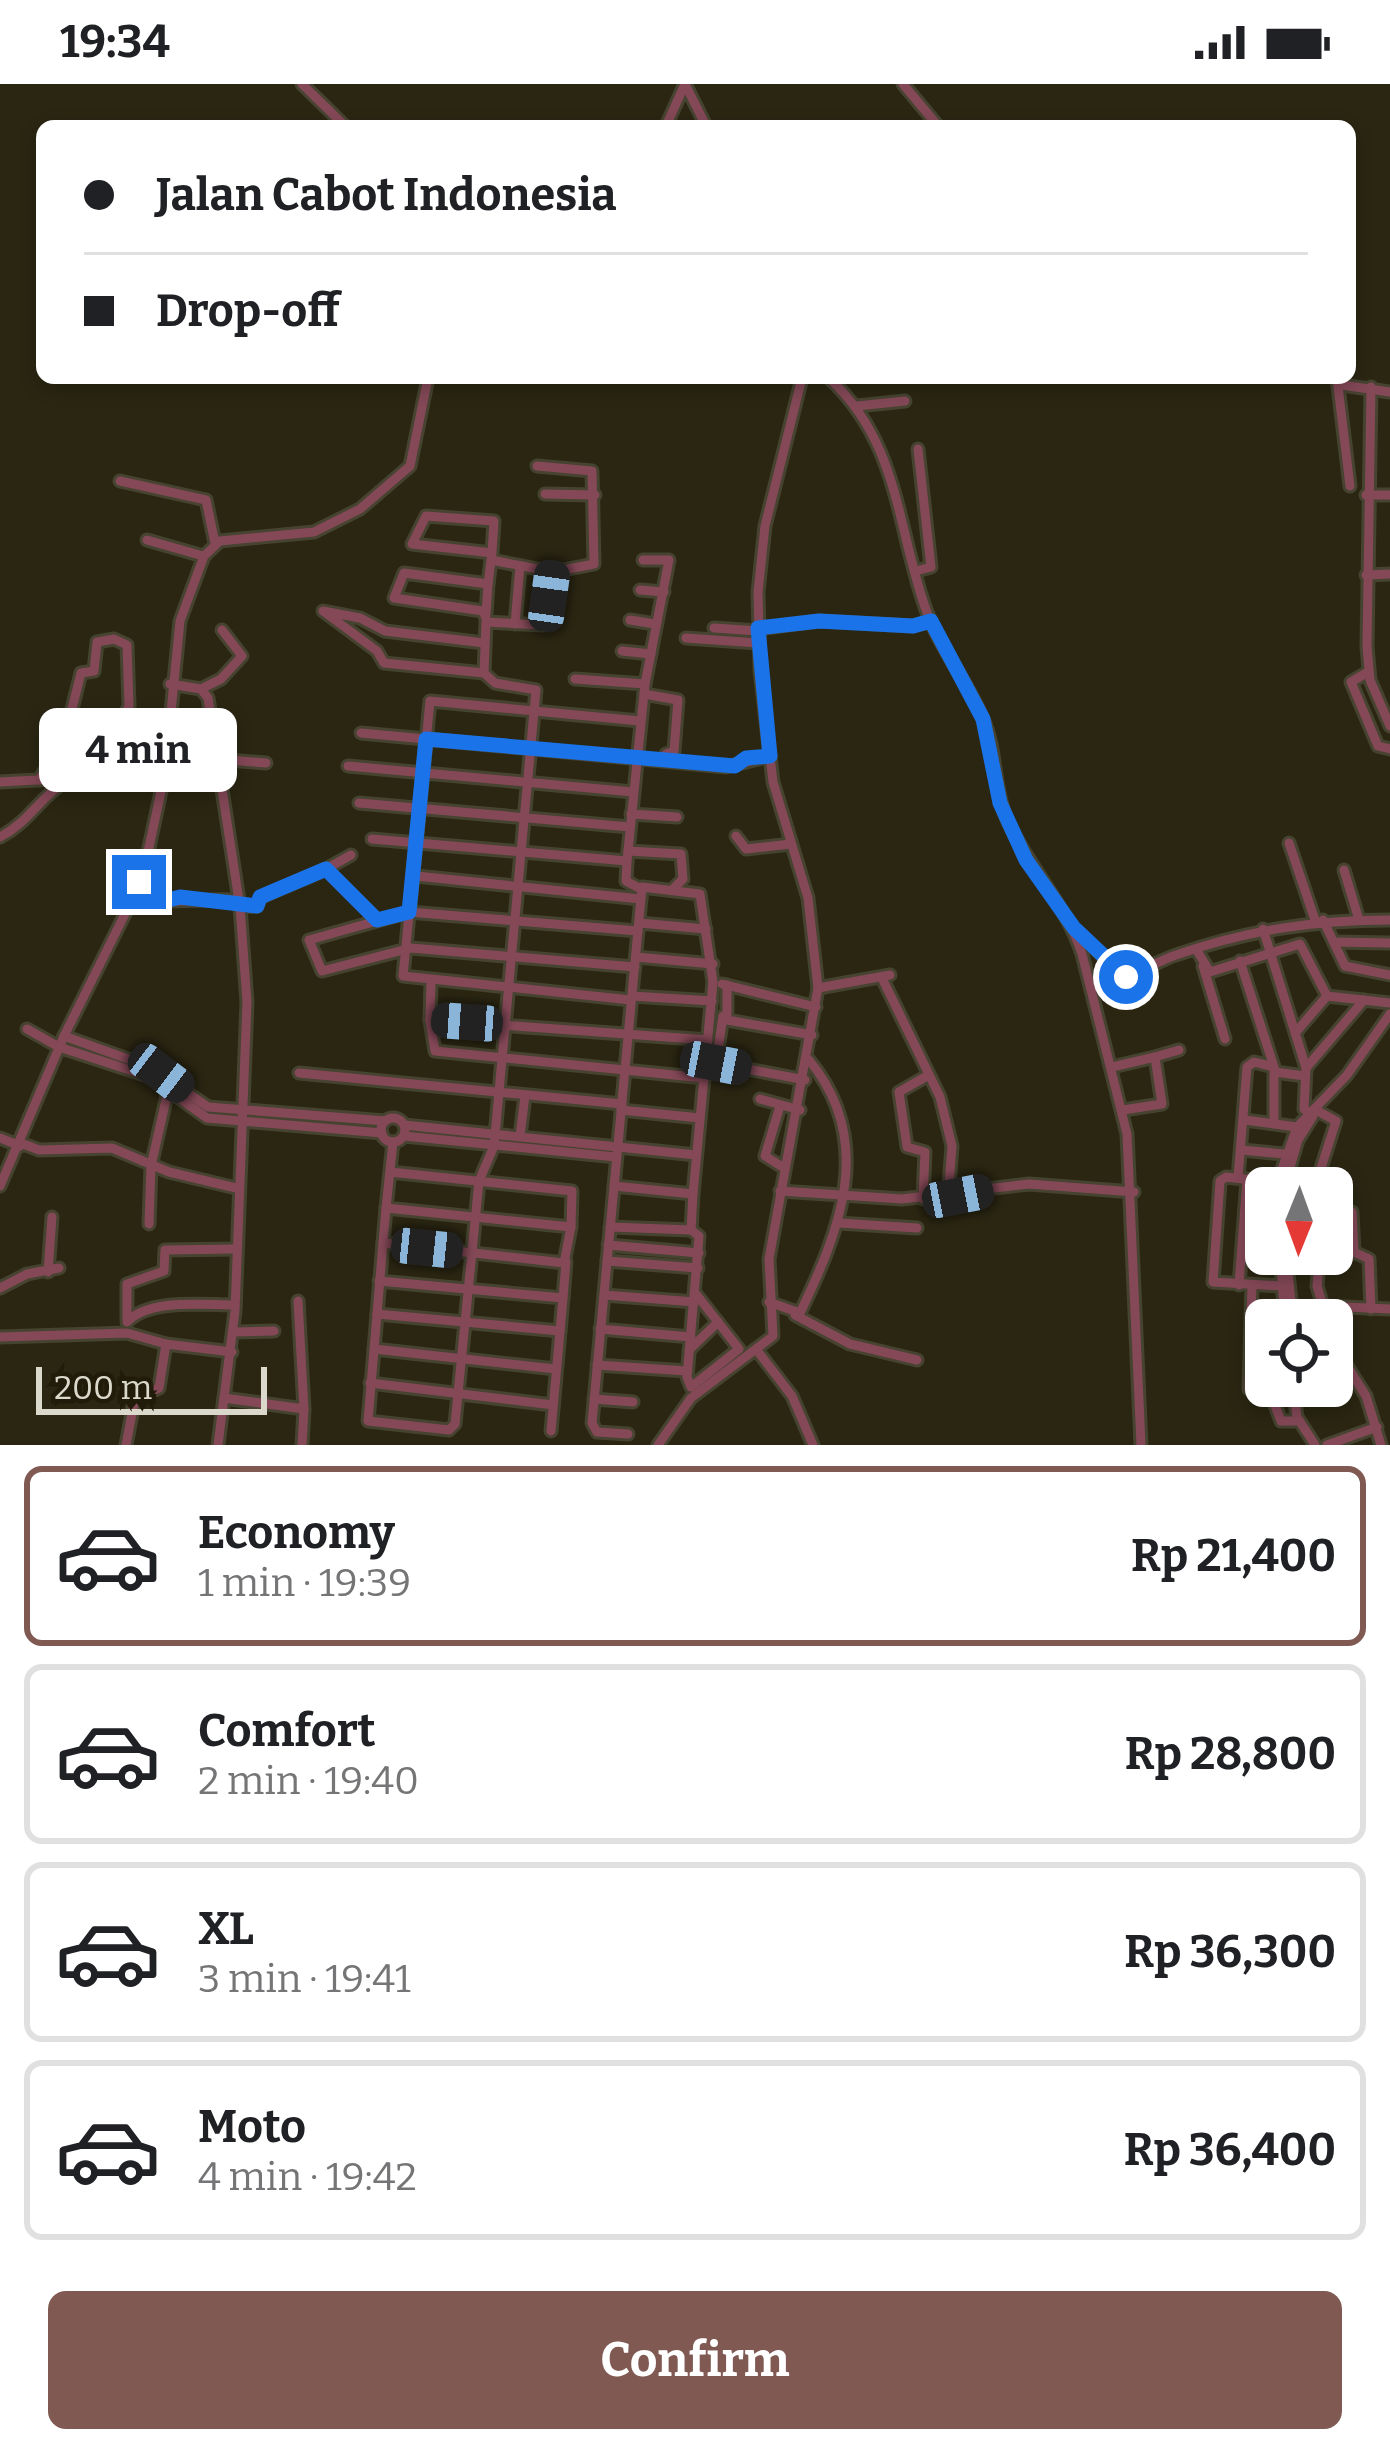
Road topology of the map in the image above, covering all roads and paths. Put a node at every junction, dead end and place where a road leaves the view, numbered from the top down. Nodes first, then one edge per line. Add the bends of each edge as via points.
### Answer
1 (302, 84) edge
2 (685, 84) edge
3 (903, 84) edge
4 (339, 120) edge
5 (669, 120) edge
6 (703, 120) edge
7 (933, 120) edge
8 (427, 384) edge
9 (800, 384) edge
10 (835, 384) edge
11 (1340, 384) edge
12 (1356, 384) edge
13 (1371, 387) junction
14 (1390, 392) edge
15 (905, 401) dead end
16 (857, 406) junction
17 (918, 449) dead end
18 (536, 466) dead end
19 (120, 481) dead end
20 (1349, 485) dead end
21 (545, 494) dead end
22 (595, 495) junction
23 (1366, 495) junction
24 (1390, 495) edge
25 (147, 540) dead end
26 (215, 543) junction
27 (203, 556) junction
28 (491, 557) junction
29 (643, 560) dead end
30 (520, 566) junction
31 (553, 572) junction
32 (916, 572) junction
33 (1390, 574) edge
34 (1366, 575) junction
35 (488, 584) junction
36 (640, 590) dead end
37 (664, 592) junction
38 (486, 617) junction
39 (630, 620) dead end
40 (931, 621) junction
41 (515, 624) junction
42 (656, 624) junction
43 (714, 628) dead end
44 (222, 630) dead end
45 (385, 631) junction
46 (758, 634) junction
47 (686, 638) dead end
48 (484, 643) junction
49 (622, 651) dead end
50 (380, 654) junction
51 (651, 654) junction
52 (1368, 672) junction
53 (484, 673) junction
54 (575, 680) dead end
55 (170, 684) junction
56 (201, 688) junction
57 (645, 689) junction
58 (535, 712) junction
59 (640, 721) junction
60 (1390, 726) edge
61 (362, 733) dead end
62 (426, 739) junction
63 (531, 748) junction
64 (1390, 749) edge
65 (637, 754) junction
66 (770, 756) junction
67 (217, 758) junction
68 (266, 763) dead end
69 (349, 766) dead end
70 (165, 773) junction
71 (422, 773) junction
72 (95, 774) junction
73 (71, 778) junction
74 (39, 780) junction
75 (0, 782) edge
76 (528, 783) junction
77 (633, 792) junction
78 (359, 803) dead end
79 (419, 807) junction
80 (632, 814) junction
81 (677, 817) dead end
82 (525, 819) junction
83 (630, 827) junction
84 (736, 836) dead end
85 (0, 837) edge
86 (372, 839) dead end
87 (416, 842) junction
88 (1289, 843) dead end
89 (791, 844) junction
90 (522, 851) junction
91 (351, 854) dead end
92 (627, 856) junction
93 (326, 869) junction
94 (1344, 870) dead end
95 (416, 876) junction
96 (518, 887) junction
97 (673, 889) junction
98 (640, 894) junction
99 (133, 898) junction
100 (240, 903) junction
101 (409, 912) junction
102 (377, 920) junction
103 (1319, 920) junction
104 (1359, 920) junction
105 (1390, 920) edge
106 (514, 922) junction
107 (639, 927) junction
108 (1074, 928) junction
109 (706, 929) junction
110 (1263, 929) junction
111 (1334, 942) junction
112 (1390, 943) edge
113 (404, 949) junction
114 (1196, 949) junction
115 (1270, 950) junction
116 (512, 956) junction
117 (1240, 961) junction
118 (635, 962) junction
119 (713, 964) junction
120 (1203, 966) junction
121 (1390, 975) edge
122 (431, 982) junction
123 (713, 982) junction
124 (727, 985) junction
125 (818, 988) junction
126 (508, 990) junction
127 (1327, 996) junction
128 (631, 998) junction
129 (1364, 1000) junction
130 (712, 1001) junction
131 (1390, 1004) edge
132 (816, 1007) junction
133 (1390, 1014) edge
134 (723, 1016) junction
135 (430, 1020) junction
136 (504, 1025) junction
137 (27, 1029) dead end
138 (1296, 1032) junction
139 (812, 1035) junction
140 (64, 1036) junction
141 (629, 1036) junction
142 (1225, 1039) dead end
143 (708, 1040) junction
144 (59, 1047) junction
145 (1179, 1050) dead end
146 (1155, 1057) junction
147 (502, 1059) junction
148 (809, 1060) junction
149 (711, 1062) junction
150 (1112, 1067) junction
151 (1274, 1069) junction
152 (624, 1070) junction
153 (1306, 1072) junction
154 (299, 1073) dead end
155 (927, 1076) junction
156 (704, 1078) junction
157 (806, 1080) junction
158 (168, 1090) junction
159 (498, 1093) junction
160 (525, 1096) junction
161 (760, 1099) dead end
162 (780, 1106) junction
163 (621, 1107) junction
164 (800, 1110) junction
165 (1123, 1110) junction
166 (1314, 1111) junction
167 (700, 1118) junction
168 (241, 1119) junction
169 (1245, 1120) junction
170 (385, 1121) junction
171 (1274, 1122) junction
172 (1297, 1127) junction
173 (382, 1133) junction
174 (495, 1133) junction
175 (400, 1134) junction
176 (520, 1136) junction
177 (0, 1138) edge
178 (20, 1145) junction
179 (494, 1146) junction
180 (1242, 1150) junction
181 (616, 1152) junction
182 (1284, 1154) junction
183 (696, 1155) junction
184 (151, 1166) junction
185 (1282, 1167) edge
186 (1287, 1167) edge
187 (1323, 1167) edge
188 (784, 1168) junction
189 (390, 1172) junction
190 (1242, 1179) junction
191 (1245, 1179) edge
192 (479, 1181) junction
193 (0, 1186) edge
194 (614, 1186) junction
195 (236, 1188) junction
196 (780, 1191) junction
197 (1134, 1192) junction
198 (693, 1193) junction
199 (847, 1198) junction
200 (948, 1198) junction
201 (923, 1199) junction
202 (386, 1208) junction
203 (52, 1217) dead end
204 (475, 1217) junction
205 (839, 1223) junction
206 (149, 1224) dead end
207 (571, 1227) junction
208 (610, 1227) junction
209 (917, 1228) dead end
210 (691, 1230) junction
211 (382, 1243) junction
212 (608, 1245) junction
213 (236, 1249) junction
214 (1353, 1250) edge
215 (472, 1253) junction
216 (699, 1253) junction
217 (1243, 1255) joint
218 (566, 1262) junction
219 (607, 1262) junction
220 (698, 1268) junction
221 (1284, 1275) edge
222 (1318, 1275) edge
223 (379, 1281) junction
224 (1239, 1285) junction
225 (1252, 1285) junction
226 (1317, 1286) junction
227 (1285, 1287) junction
228 (0, 1288) edge
229 (468, 1288) junction
230 (604, 1295) junction
231 (563, 1298) junction
232 (695, 1298) junction
233 (1252, 1299) edge
234 (1286, 1299) edge
235 (298, 1301) dead end
236 (769, 1303) junction
237 (235, 1305) junction
238 (1371, 1309) junction
239 (1390, 1309) edge
240 (377, 1314) junction
241 (795, 1315) junction
242 (128, 1318) junction
243 (718, 1322) junction
244 (466, 1324) junction
245 (600, 1329) junction
246 (274, 1331) dead end
247 (560, 1331) junction
248 (234, 1332) junction
249 (128, 1333) junction
250 (691, 1336) junction
251 (0, 1337) edge
252 (166, 1344) junction
253 (374, 1349) junction
254 (756, 1349) junction
255 (689, 1350) junction
256 (232, 1352) junction
257 (462, 1358) junction
258 (916, 1360) dead end
259 (597, 1365) junction
260 (556, 1369) junction
261 (687, 1371) junction
262 (1353, 1373) edge
263 (370, 1383) junction
264 (458, 1395) junction
265 (224, 1398) junction
266 (594, 1400) junction
267 (633, 1402) dead end
268 (553, 1405) junction
269 (1276, 1407) edge
270 (1297, 1407) edge
271 (304, 1409) junction
272 (1299, 1421) junction
273 (1378, 1427) junction
274 (551, 1431) dead end
275 (628, 1434) dead end
276 (1351, 1442) edge
277 (126, 1445) edge
278 (218, 1445) edge
279 (302, 1445) edge
280 (658, 1445) edge
281 (814, 1445) edge
282 (1141, 1445) edge
283 (1315, 1445) edge
284 (1327, 1445) edge
285 (1381, 1445) edge

1 - 4 street
2 - 5 street
2 - 6 street
3 - 7 street
8 - 26 street via 410,466 360,509 314,532
9 - 46 street via 765,526
10 - 16 street
11 - 20 street
12 - 13 street
13 - 14 street
13 - 23 street
15 - 16 street
16 - 32 street via 886,455
17 - 32 street via 931,568
18 - 22 street via 590,468
19 - 26 street via 206,500
21 - 22 street
22 - 31 street via 593,566
23 - 24 street
23 - 34 street
25 - 27 street
26 - 27 street
27 - 55 street via 182,611
28 - 28 street via 494,521 426,516 412,537 412,544
28 - 30 street
28 - 35 street
29 - 37 street via 669,560
30 - 31 street
30 - 41 street
31 - 41 street via 545,623
32 - 40 street
33 - 34 street
34 - 52 street
35 - 38 street
35 - 38 street via 404,573 394,598
36 - 37 street
37 - 42 street
38 - 41 street
38 - 48 street
39 - 42 street
40 - 46 street via 819,621
40 - 108 street via 983,719 1000,803 1021,850
42 - 51 street
43 - 46 street
44 - 56 street via 242,656
45 - 48 street
45 - 50 street
45 - 50 street via 323,611
46 - 47 street
46 - 66 street
48 - 53 street
49 - 51 street
50 - 53 street via 384,663
51 - 57 street
52 - 60 street
52 - 64 street via 1351,682 1378,746
53 - 58 street via 495,683 533,687
54 - 57 street
55 - 56 street
55 - 70 street
56 - 67 street
57 - 59 street
57 - 65 street via 678,700 674,751
58 - 59 street
58 - 62 street via 431,701
58 - 63 street
59 - 65 street
61 - 62 street
62 - 63 street
62 - 71 street
63 - 65 street
63 - 76 street
65 - 66 street via 726,767
65 - 77 street
66 - 89 street
67 - 68 street
67 - 100 street
69 - 71 street
70 - 72 street
70 - 99 street
71 - 76 street
71 - 79 street
72 - 73 street
72 - 74 street via 129,706 127,645 113,639 96,644 94,670 81,673 65,736
73 - 74 street
73 - 85 street
74 - 75 street
76 - 77 street
76 - 82 street
77 - 80 street
78 - 79 street
79 - 82 street
79 - 87 street
80 - 81 street
80 - 83 street
82 - 83 street
82 - 90 street
83 - 92 street
84 - 89 street via 746,849
86 - 87 street
87 - 90 street
87 - 95 street
88 - 103 street
89 - 125 street via 808,898
90 - 92 street
90 - 96 street
91 - 93 street
92 - 97 street via 681,854 683,880
92 - 98 street via 626,881
93 - 100 street via 260,897 257,906
93 - 102 street
94 - 104 street
95 - 96 street
95 - 101 street
96 - 98 street
96 - 106 street
97 - 98 street
97 - 109 street via 700,894
98 - 107 street
99 - 100 street
99 - 140 street
100 - 168 street via 247,1015
101 - 102 street
101 - 106 street
101 - 113 street
102 - 113 street via 310,937 319,970
103 - 104 street
103 - 110 street
103 - 111 street
104 - 105 street
106 - 107 street
106 - 116 street
107 - 109 street
107 - 118 street
108 - 114 street via 1123,977
108 - 150 street
109 - 119 street
110 - 114 street
110 - 115 street
111 - 112 street
111 - 121 street via 1345,966
113 - 116 street
113 - 122 street via 404,979
114 - 120 street
115 - 117 street
115 - 127 street via 1301,945
115 - 138 street
116 - 118 street
116 - 126 street
117 - 120 street via 1211,971
117 - 151 street
118 - 119 street
118 - 128 street
119 - 123 street
120 - 142 street
122 - 126 street
122 - 135 street
123 - 124 street
123 - 130 street
124 - 132 street
124 - 134 street
125 - 132 street
125 - 155 street via 886,976
126 - 128 street
126 - 136 street
127 - 129 street
127 - 138 street
128 - 130 street
128 - 141 street
129 - 131 street
129 - 153 street
130 - 143 street
132 - 139 street
133 - 166 street
134 - 139 street
134 - 149 street
135 - 136 street
135 - 147 street via 435,1051
136 - 141 street
136 - 147 street
137 - 144 street
138 - 153 street
139 - 148 street
140 - 144 street
140 - 168 street via 150,1067 208,1108
141 - 143 street
141 - 152 street
143 - 149 street
144 - 158 street
144 - 178 street
145 - 146 street
146 - 150 street
146 - 165 street via 1162,1104
147 - 152 street
147 - 159 street
148 - 157 street
148 - 199 street via 836,1104
149 - 156 street
149 - 157 street
150 - 165 street
151 - 153 street
151 - 169 street via 1248,1066
151 - 171 street
152 - 156 street
152 - 163 street
153 - 166 street via 1304,1109
154 - 159 street
155 - 200 street via 952,1139
155 - 201 street via 899,1092 907,1147 926,1152
156 - 167 street
157 - 164 street
158 - 168 street via 202,1117
158 - 184 street
159 - 160 street
159 - 174 street
160 - 163 street
160 - 176 street
161 - 162 street
162 - 164 street
162 - 188 street via 765,1156
163 - 167 street
163 - 181 street
164 - 188 street
165 - 197 street
166 - 172 street
166 - 186 street
166 - 187 street via 1336,1121
167 - 183 street
168 - 170 street
168 - 173 street
168 - 195 street
169 - 171 street
169 - 180 street
170 - 173 street
170 - 175 street via 393,1118
171 - 172 street
172 - 182 street
173 - 175 street
174 - 175 street
174 - 176 street
174 - 179 street
175 - 179 street
175 - 189 street
176 - 181 street
177 - 178 street
178 - 184 street via 112,1148
178 - 193 street
179 - 181 street
179 - 192 street
180 - 182 street
180 - 190 street
181 - 183 street
181 - 194 street
182 - 185 street
183 - 198 street
184 - 195 street
184 - 206 street
188 - 196 street
189 - 192 street
189 - 202 street
190 - 191 street
190 - 217 street
190 - 224 street via 1221,1180 1212,1281
192 - 204 street
192 - 207 street via 572,1190
194 - 198 street
194 - 208 street
195 - 213 street
196 - 199 street
196 - 236 street
197 - 200 street via 1053,1186
197 - 282 street
198 - 210 street
199 - 201 street
199 - 205 street
200 - 201 street
202 - 204 street
202 - 211 street
203 - 228 street via 54,1270
204 - 207 street
204 - 215 street
205 - 209 street
205 - 241 street
207 - 218 street
208 - 210 street
208 - 212 street
210 - 216 street
211 - 215 street
211 - 223 street
212 - 216 street
212 - 219 street
213 - 237 street
213 - 242 street via 165,1250 164,1271 127,1284
214 - 238 street via 1369,1259
215 - 218 street
215 - 229 street
216 - 220 street
217 - 224 street
218 - 231 street
219 - 220 street
219 - 230 street
220 - 232 street
221 - 227 street
222 - 226 street
223 - 229 street
223 - 240 street
224 - 225 street
225 - 227 street
225 - 233 street
226 - 227 street
226 - 238 street via 1324,1307
227 - 234 street
229 - 231 street
229 - 244 street
230 - 232 street
230 - 245 street
231 - 247 street
232 - 243 street
232 - 250 street
235 - 271 street
236 - 241 street
236 - 254 street via 772,1340
237 - 242 street via 177,1304
237 - 248 street
238 - 239 street
240 - 244 street
240 - 253 street
241 - 258 street via 850,1344
242 - 249 street
243 - 255 street
243 - 261 street via 739,1349 691,1388
244 - 247 street
244 - 257 street
245 - 250 street
245 - 259 street
246 - 248 street
247 - 260 street
248 - 256 street
249 - 251 street
249 - 252 street
250 - 255 street
252 - 256 street
252 - 277 street via 159,1388 136,1398
253 - 257 street
253 - 263 street
254 - 280 street via 691,1398
254 - 281 street via 792,1396
255 - 261 street
256 - 265 street
257 - 260 street
257 - 264 street
259 - 261 street
259 - 266 street
260 - 268 street
262 - 273 street
263 - 264 street
263 - 264 street via 370,1425 449,1430
264 - 268 street
265 - 271 street
265 - 278 street
266 - 267 street
266 - 275 street via 593,1430
268 - 274 street
269 - 272 street via 1280,1420
270 - 272 street
271 - 279 street
272 - 283 street
273 - 276 street
273 - 285 street
276 - 284 street

